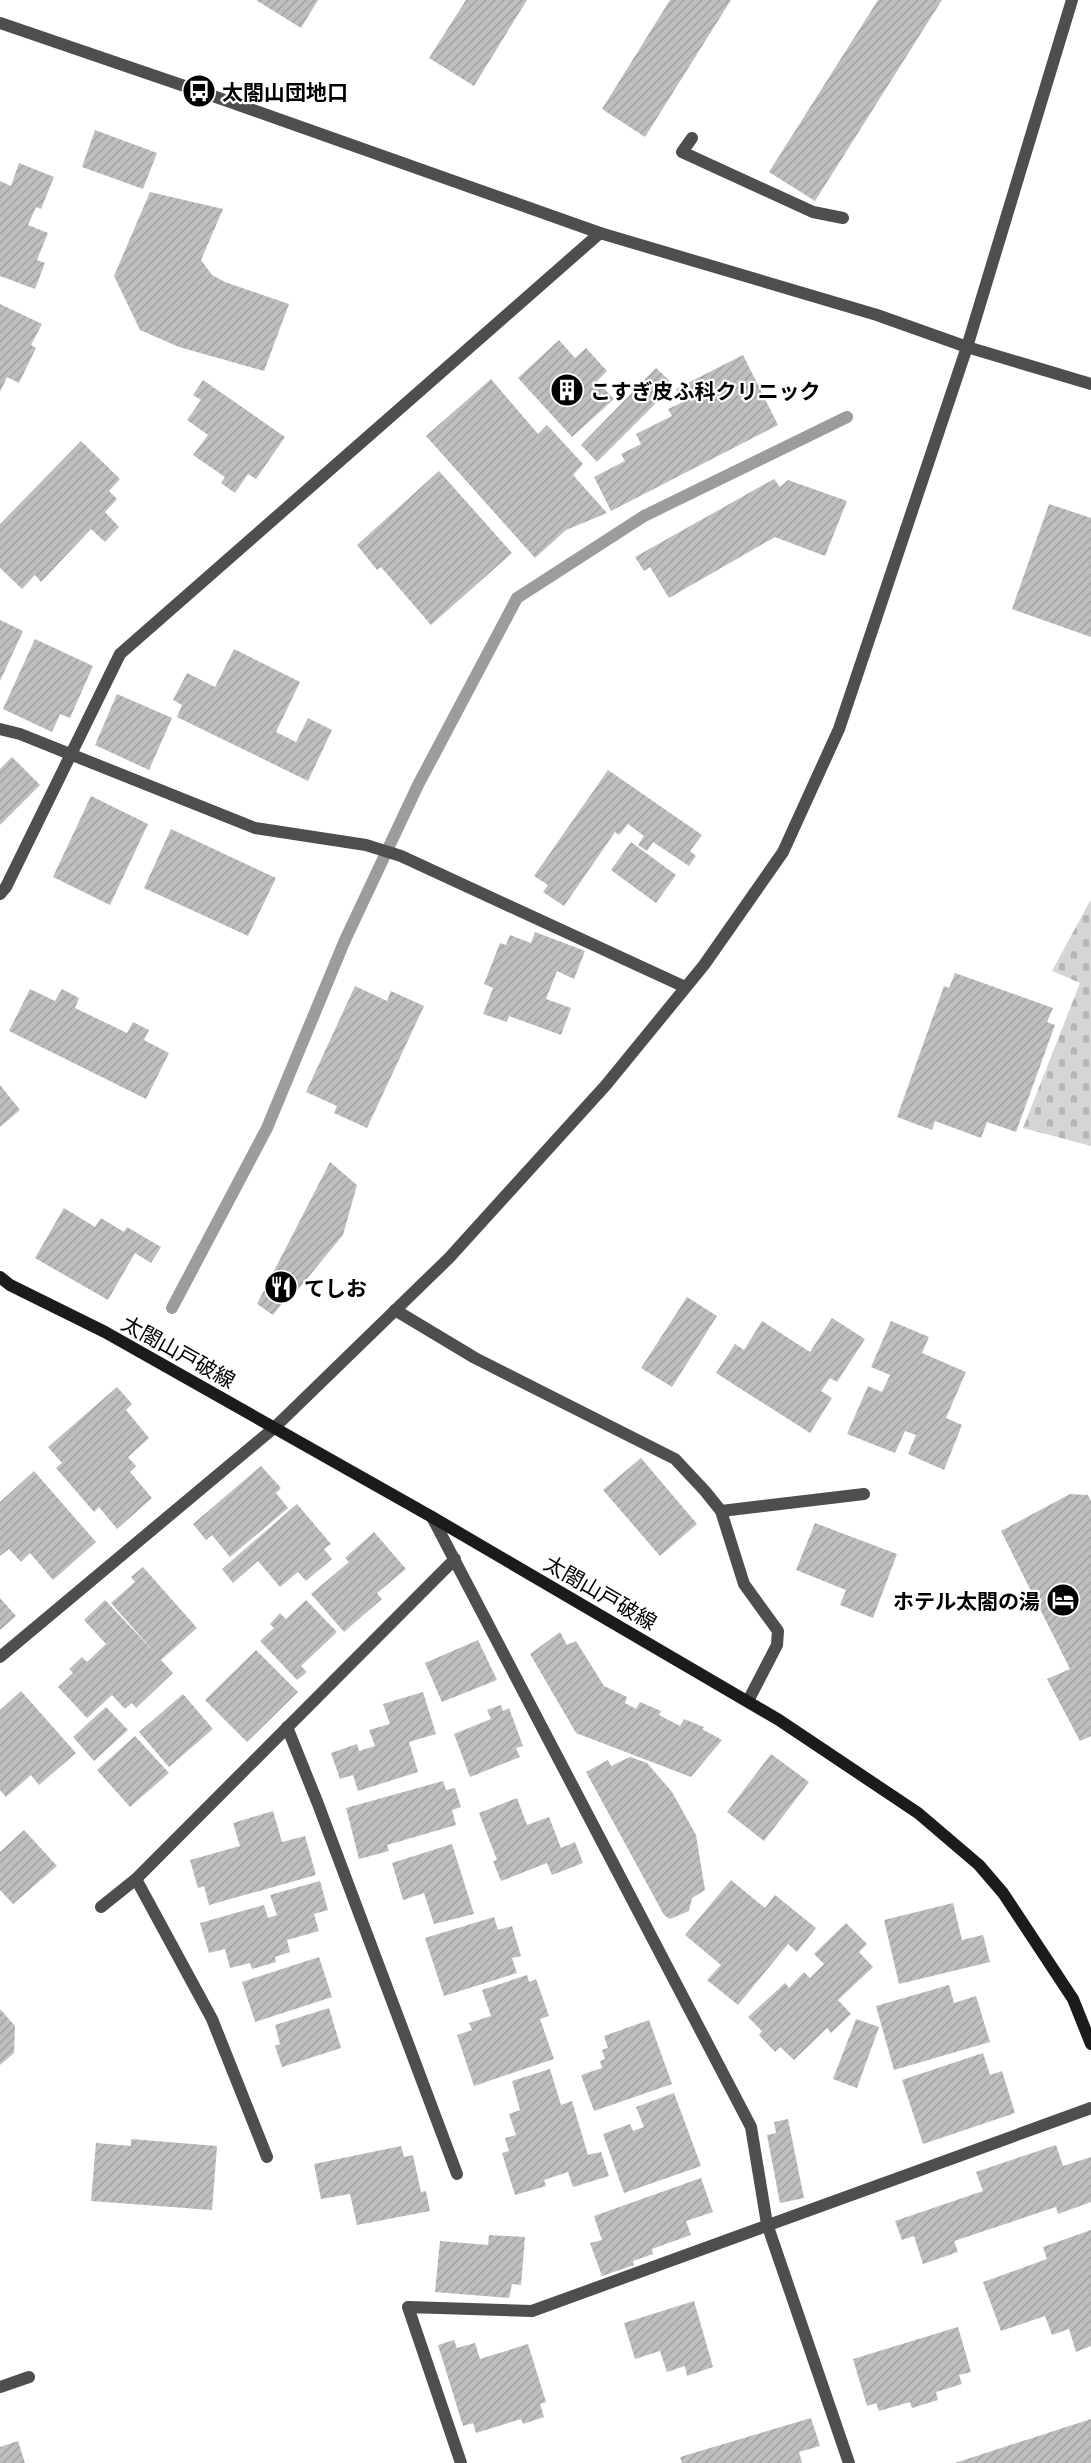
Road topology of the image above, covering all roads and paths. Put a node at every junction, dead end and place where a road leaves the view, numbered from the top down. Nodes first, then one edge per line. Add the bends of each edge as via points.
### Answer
1 (1072, 0) edge
2 (0, 23) edge
3 (692, 138) dead end
4 (843, 218) dead end
5 (600, 233) junction
6 (967, 347) junction
7 (1091, 384) edge
8 (0, 729) edge
9 (71, 756) junction
10 (0, 894) edge
11 (685, 987) junction
12 (0, 1277) edge
13 (395, 1310) junction
14 (274, 1428) junction
15 (864, 1494) dead end
16 (721, 1511) junction
17 (432, 1517) junction
18 (455, 1559) junction
19 (0, 1658) edge
20 (748, 1701) junction
21 (287, 1727) junction
22 (136, 1879) junction
23 (101, 1907) dead end
24 (1091, 2044) edge
25 (1091, 2108) edge
26 (267, 2157) dead end
27 (457, 2174) dead end
28 (767, 2224) junction
29 (29, 2377) dead end
30 (0, 2387) edge
31 (461, 2463) edge
32 (849, 2463) edge

1 - 6 street
2 - 5 street
3 - 4 street via 682,152 813,212
5 - 6 street via 877,315
5 - 9 street via 120,654
6 - 7 street
6 - 11 street via 839,729 783,852
8 - 9 street
9 - 10 street
9 - 11 street via 255,828 366,845 401,856
11 - 13 street via 606,1085 449,1258
12 - 14 main road, 太閤山戸破線
13 - 14 street
13 - 16 street via 476,1358 675,1459
14 - 17 main road, 太閤山戸破線
14 - 19 street
15 - 16 street
16 - 20 street via 744,1584 778,1631 777,1645
17 - 18 street
17 - 20 main road, 太閤山戸破線
18 - 21 street
18 - 28 street via 752,2127
20 - 24 main road, 太閤山戸破線 via 918,1813 979,1865 1003,1893 1073,1999
21 - 22 street
21 - 27 street
22 - 23 street
22 - 26 street via 212,2019
25 - 28 street
28 - 31 street via 532,2311 408,2307
28 - 32 street
29 - 30 street

